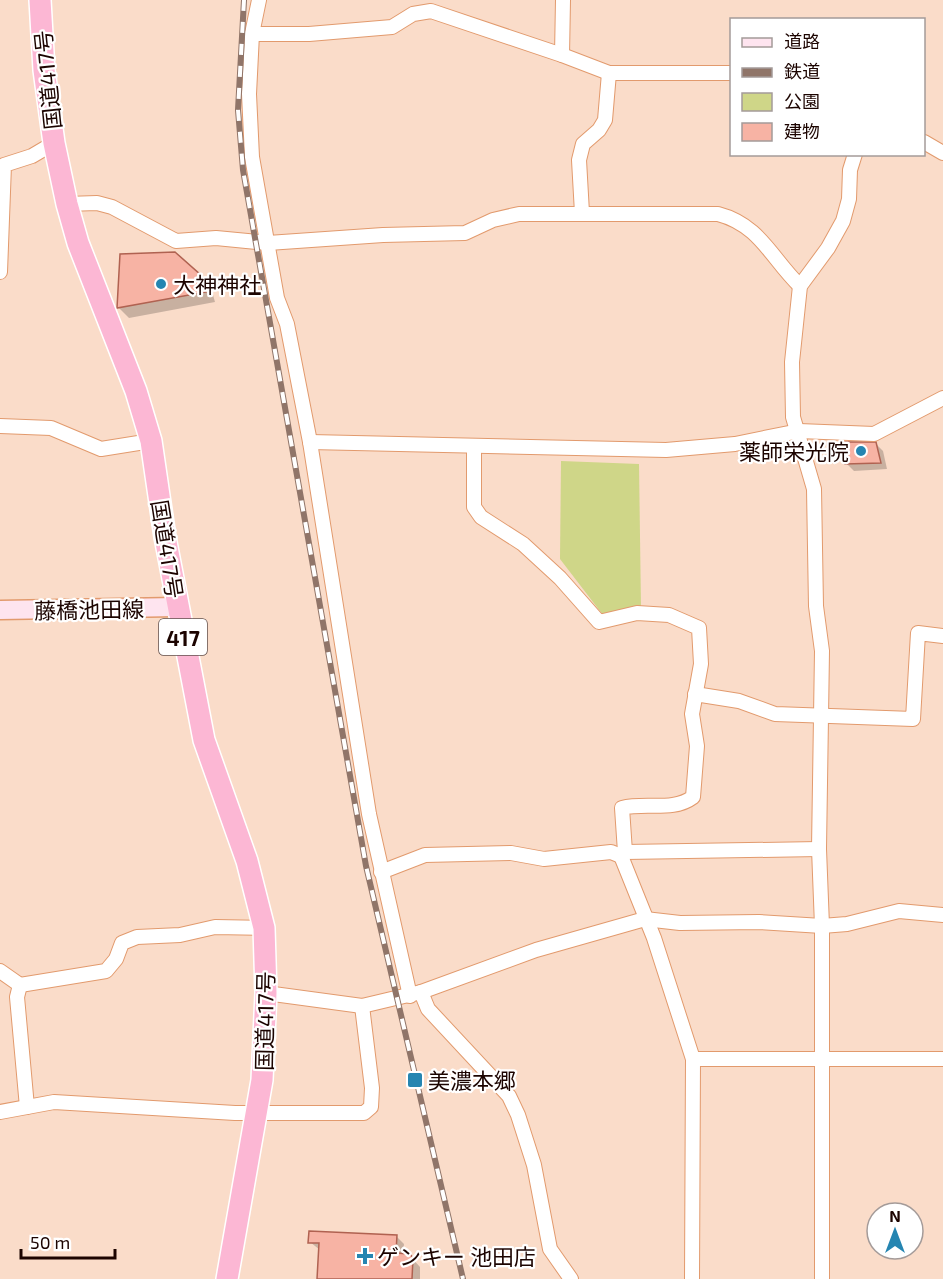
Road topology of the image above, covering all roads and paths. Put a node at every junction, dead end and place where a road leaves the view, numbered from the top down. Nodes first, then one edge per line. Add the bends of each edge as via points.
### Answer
1 (40, 0) edge
2 (259, 0) edge
3 (563, 0) edge
4 (252, 34) junction
5 (562, 55) junction
6 (609, 73) junction
7 (730, 73) edge
8 (54, 143) junction
9 (925, 143) edge
10 (943, 153) edge
11 (854, 156) edge
12 (2, 179) edge
13 (67, 204) junction
14 (582, 213) junction
15 (268, 243) junction
16 (0, 272) edge
17 (800, 286) junction
18 (943, 398) edge
19 (0, 426) edge
20 (799, 431) junction
21 (151, 441) junction
22 (310, 442) junction
23 (474, 446) junction
24 (177, 607) junction
25 (0, 610) edge
26 (943, 636) edge
27 (695, 694) junction
28 (821, 716) junction
29 (819, 849) junction
30 (623, 854) junction
31 (381, 872) junction
32 (943, 915) edge
33 (645, 920) junction
34 (822, 926) junction
35 (264, 928) junction
36 (0, 971) edge
37 (20, 985) junction
38 (266, 993) junction
39 (416, 994) junction
40 (362, 1006) junction
41 (822, 1058) junction
42 (693, 1059) junction
43 (943, 1059) edge
44 (27, 1107) junction
45 (0, 1112) edge
46 (256, 1113) junction
47 (227, 1279) edge
48 (571, 1279) edge
49 (692, 1279) edge
50 (822, 1279) edge

1 - 8 highway, 国道417号 / 417
2 - 4 street
3 - 5 street
4 - 5 street via 392,27 413,14 431,12
4 - 15 street via 252,156
5 - 6 street
6 - 7 street
6 - 14 street via 605,120 583,144 579,160
8 - 12 street via 32,156 4,165
8 - 13 highway, 国道417号 / 417
9 - 10 street
11 - 17 street via 843,221
12 - 16 street
13 - 15 street via 112,207 176,241 216,238
13 - 21 highway, 国道417号 / 417
14 - 15 street via 519,214 465,233
14 - 17 street via 718,214 736,219 764,242
15 - 22 street
17 - 20 street via 793,329 791,394
18 - 20 street via 874,434
19 - 21 street via 51,428 101,450
20 - 23 street via 735,444 666,450
20 - 28 street via 814,489 816,606 822,651
21 - 24 highway, 国道417号 / 417
22 - 23 street
22 - 31 street
23 - 27 street via 474,507 481,517 523,544 560,578 598,622 637,613 669,615 699,628 701,664
24 - 25 main road, 藤橋池田線
24 - 35 highway, 国道417号 / 417 via 204,740 247,861
26 - 28 street via 918,633 913,718
27 - 28 street via 739,701 775,714
27 - 30 street via 692,714 697,746 693,797 682,805 622,808
28 - 29 street
29 - 30 street
29 - 34 street
30 - 31 street via 544,859 511,853 425,855
30 - 33 street
31 - 39 street
32 - 34 street via 899,911
33 - 34 street
33 - 39 street via 536,950
33 - 42 street
34 - 41 street
35 - 37 street via 215,927 180,935 137,937 122,943 106,971
35 - 38 highway, 国道417号 / 417
36 - 37 street
37 - 44 street via 16,997
38 - 40 street
38 - 46 highway, 国道417号 / 417 via 262,1080
39 - 40 street
39 - 48 street via 509,1096 534,1165 550,1249
40 - 46 street via 371,1107 364,1113
41 - 42 street
41 - 43 street
41 - 50 street
42 - 49 street
44 - 45 street
44 - 46 street via 54,1102
46 - 47 highway, 国道417号 / 417

